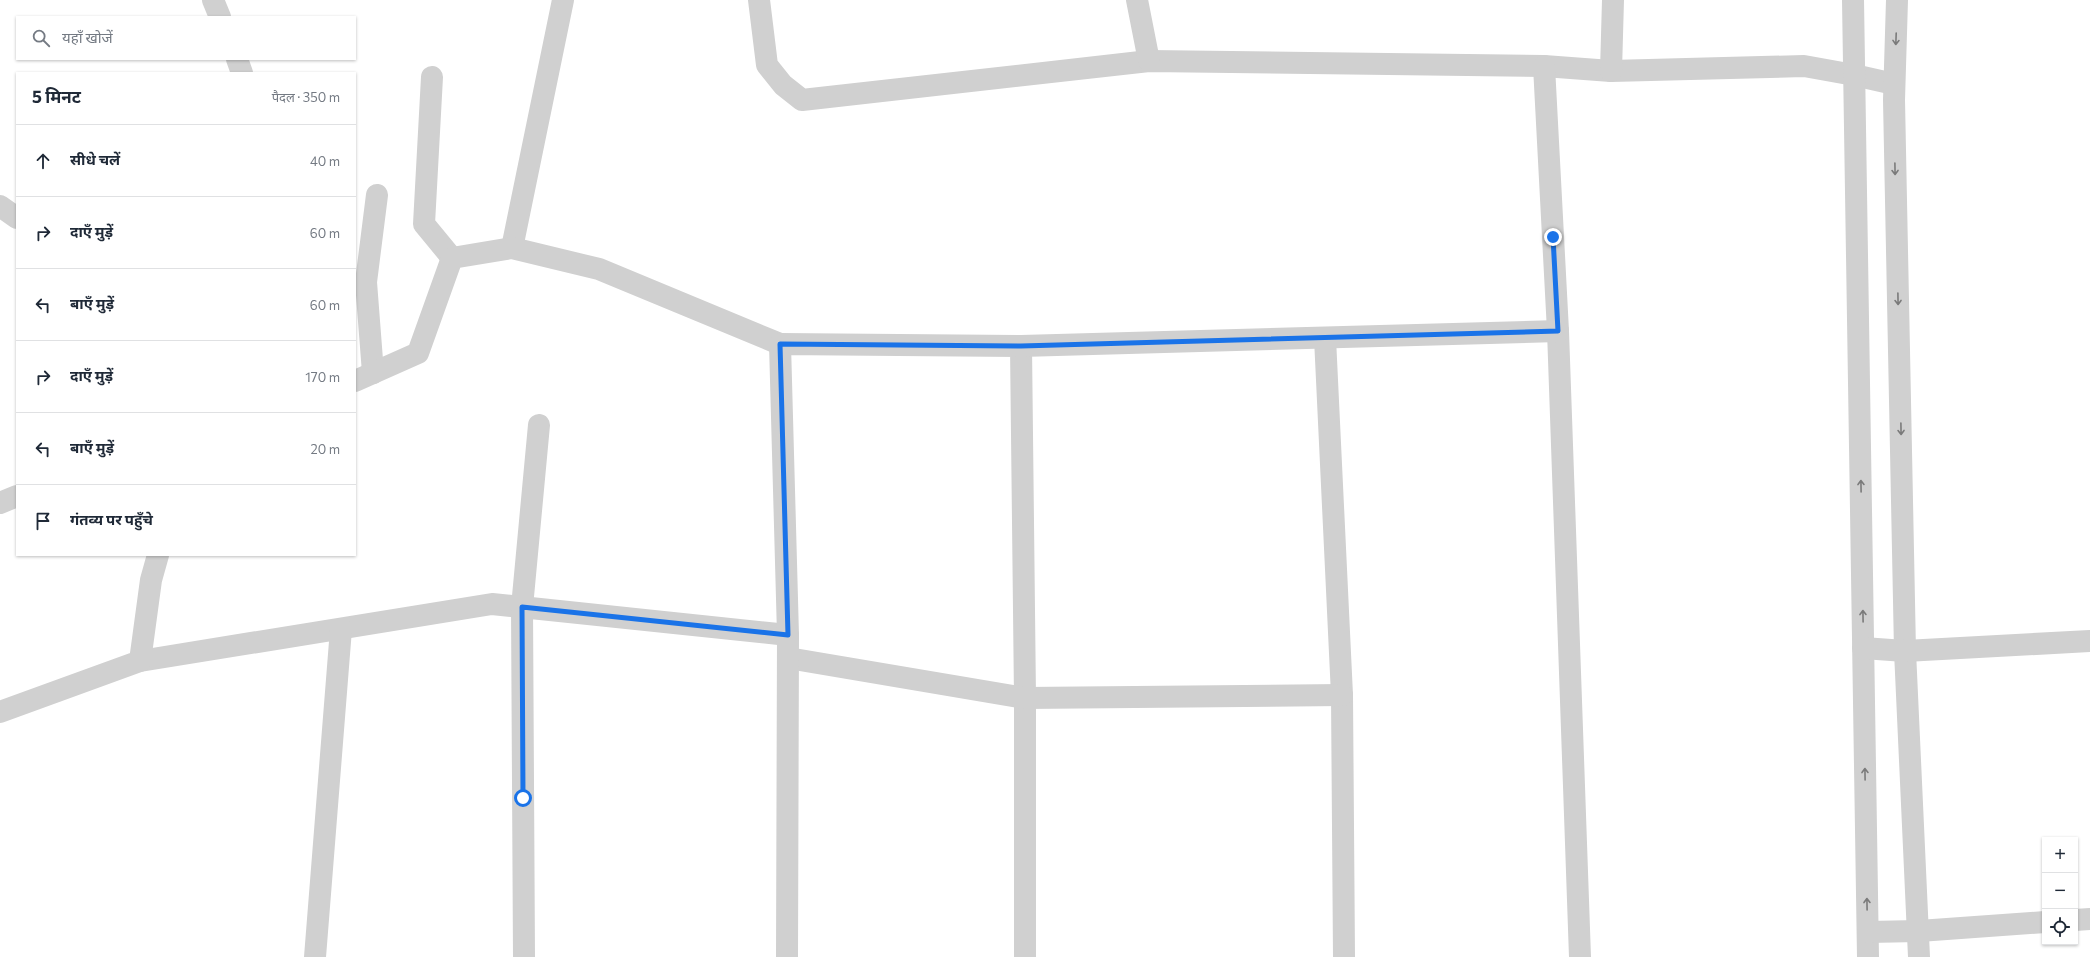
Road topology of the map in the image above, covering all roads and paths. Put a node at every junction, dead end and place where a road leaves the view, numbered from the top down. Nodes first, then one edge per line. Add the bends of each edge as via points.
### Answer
1 (213, 0) edge
2 (563, 0) edge
3 (759, 0) edge
4 (1137, 0) edge
5 (1613, 0) edge
6 (1853, 0) edge
7 (1897, 0) edge
8 (220, 16) edge
9 (237, 60) edge
10 (1149, 61) junction
11 (1544, 66) junction
12 (1611, 71) junction
13 (242, 72) edge
14 (1854, 74) junction
15 (432, 77) dead end
16 (1894, 84) junction
17 (377, 195) dead end
18 (0, 206) edge
19 (16, 217) edge
20 (512, 248) junction
21 (452, 258) junction
22 (1558, 331) junction
23 (1325, 338) junction
24 (780, 344) junction
25 (1021, 346) junction
26 (364, 377) edge
27 (539, 425) dead end
28 (16, 496) edge
29 (0, 503) edge
30 (158, 556) edge
31 (522, 607) junction
32 (341, 629) junction
33 (788, 635) junction
34 (2090, 641) edge
35 (1863, 648) junction
36 (1905, 651) junction
37 (788, 658) junction
38 (140, 661) junction
39 (1342, 695) junction
40 (1025, 698) junction
41 (0, 712) edge
42 (2090, 918) edge
43 (2078, 920) edge
44 (2042, 922) edge
45 (1919, 931) junction
46 (1868, 932) junction
47 (315, 957) edge
48 (524, 957) edge
49 (787, 957) edge
50 (1025, 957) edge
51 (1344, 957) edge
52 (1580, 957) edge
53 (1868, 957) edge
54 (1918, 957) edge

1 - 8 street
2 - 20 street
3 - 10 street via 767,65 783,85 802,100
4 - 10 street
5 - 12 street
6 - 14 street
7 -> 16 street
9 - 13 street
10 - 11 street
11 - 12 street
11 - 22 street
12 - 14 street via 1804,66
14 - 16 street
35 -> 14 street
15 - 21 street via 424,224
16 -> 36 street
17 - 26 street via 366,282
18 - 19 street
20 - 21 street
20 - 24 street via 599,270
21 - 26 street via 418,354
22 - 23 street
22 - 52 street
23 - 25 street
23 - 39 street
24 - 25 street
24 - 33 street
25 - 40 street
27 - 31 street
28 - 29 street
30 - 38 street via 151,580
31 - 32 street via 492,604
31 - 33 street
31 - 48 street
32 - 38 street
32 - 47 street
33 - 37 street
34 - 36 street
35 - 36 street
46 -> 35 street
36 - 45 street
37 - 40 street
37 - 49 street
38 - 41 street
39 - 40 street
39 - 51 street
40 - 50 street
42 - 43 street
44 - 45 street
45 - 46 street
45 - 54 street
46 - 53 street

